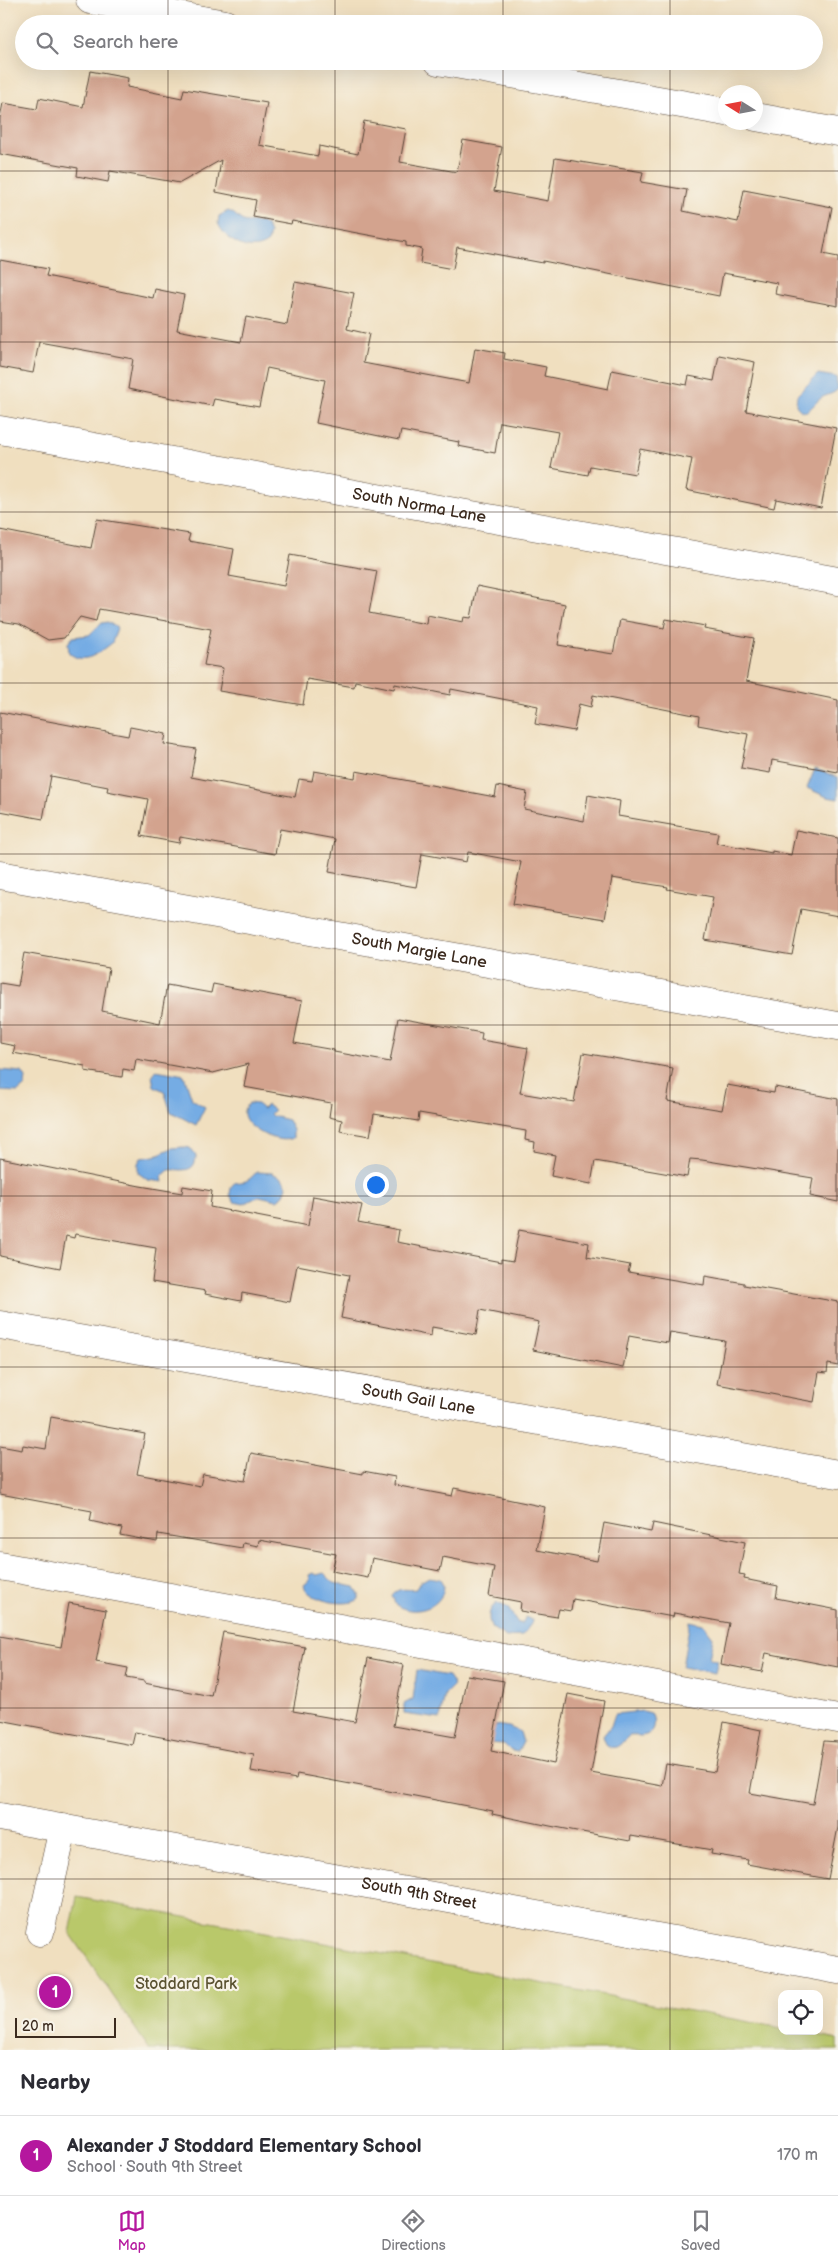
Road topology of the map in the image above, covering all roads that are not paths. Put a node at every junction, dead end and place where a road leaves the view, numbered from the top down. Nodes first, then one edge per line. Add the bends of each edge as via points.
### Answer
1 (90, 0) edge
2 (174, 15) edge
3 (489, 70) edge
4 (718, 111) edge
5 (763, 118) edge
6 (838, 132) edge
7 (0, 430) edge
8 (838, 581) edge
9 (0, 875) edge
10 (838, 1026) edge
11 (0, 1325) edge
12 (838, 1474) edge
13 (0, 1566) edge
14 (838, 1719) edge
15 (0, 1817) edge
16 (63, 1828) junction
17 (40, 1932) dead end
18 (838, 1970) edge

1 - 2 street
3 - 4 street
5 - 6 street
7 - 8 street, South Norma Lane
9 - 10 street, South Margie Lane
11 - 12 street, South Gail Lane
13 - 14 street
15 - 16 street, South 9th Street
16 - 17 street
16 - 18 street, South 9th Street

